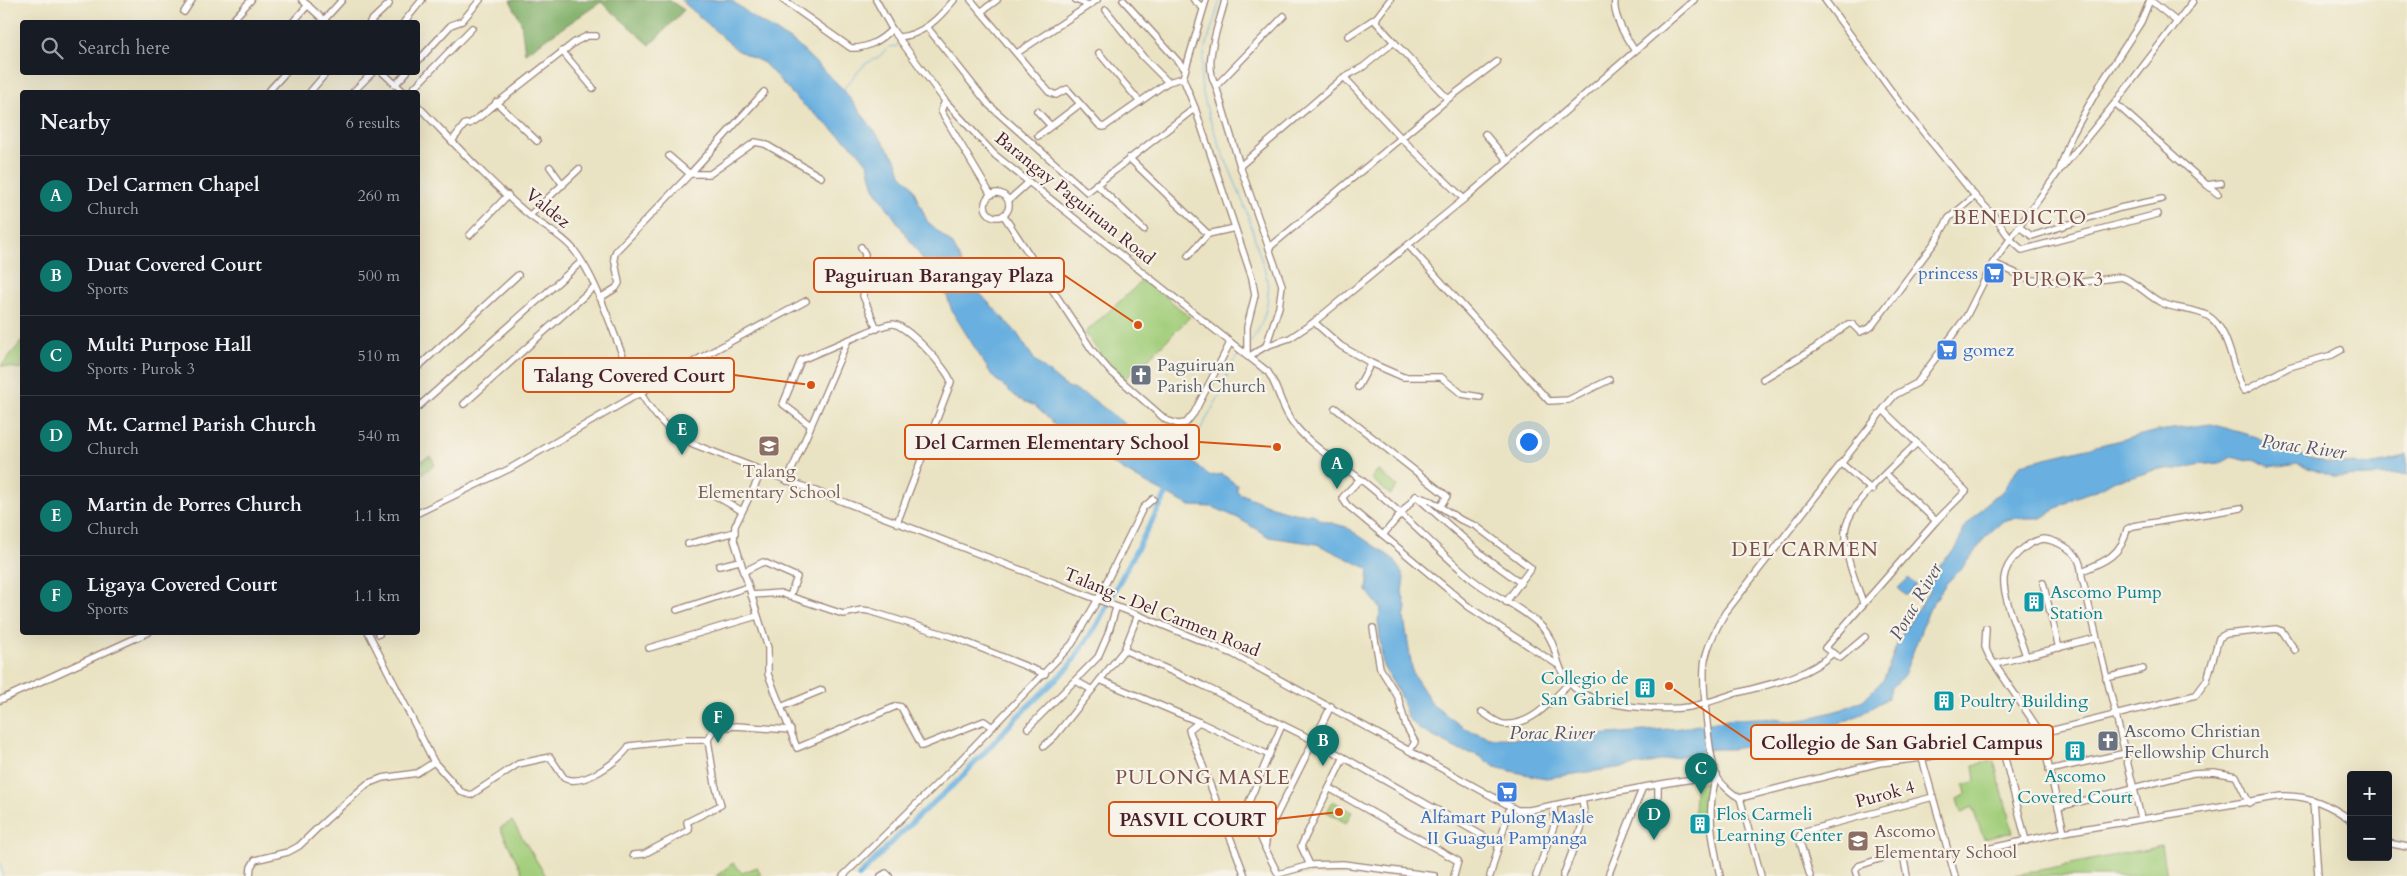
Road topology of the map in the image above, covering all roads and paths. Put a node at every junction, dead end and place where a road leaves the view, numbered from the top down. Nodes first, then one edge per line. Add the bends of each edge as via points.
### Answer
1 (192, 0) edge
2 (250, 0) edge
3 (302, 0) edge
4 (342, 0) edge
5 (422, 0) edge
6 (480, 0) edge
7 (783, 0) edge
8 (876, 0) edge
9 (954, 0) edge
10 (971, 0) edge
11 (997, 0) edge
12 (1076, 0) edge
13 (1096, 0) edge
14 (1123, 0) edge
15 (1194, 0) edge
16 (1206, 0) edge
17 (1225, 0) edge
18 (1390, 0) edge
19 (1615, 0) edge
20 (1694, 0) edge
21 (1825, 0) edge
22 (2150, 0) edge
23 (2193, 1) edge
24 (389, 4) dead end
25 (308, 5) junction
26 (1088, 5) junction
27 (1203, 8) junction
28 (1106, 10) dead end
29 (982, 11) junction
30 (184, 12) dead end
31 (1284, 16) dead end
32 (1377, 17) junction
33 (233, 20) edge
34 (295, 20) edge
35 (324, 20) edge
36 (326, 20) edge
37 (372, 20) edge
38 (406, 20) edge
39 (2176, 22) junction
40 (927, 27) junction
41 (472, 28) dead end
42 (892, 29) junction
43 (596, 36) dead end
44 (1348, 36) dead end
45 (899, 37) junction
46 (1394, 42) junction
47 (562, 51) junction
48 (1635, 51) junction
49 (1017, 53) junction
50 (1099, 53) dead end
51 (420, 59) edge
52 (1498, 62) dead end
53 (1184, 68) junction
54 (283, 75) edge
55 (324, 75) edge
56 (370, 75) edge
57 (385, 75) edge
58 (404, 75) edge
59 (1344, 77) junction
60 (1183, 78) junction
61 (1168, 82) junction
62 (395, 85) junction
63 (1216, 86) junction
64 (594, 88) dead end
65 (270, 90) edge
66 (312, 90) edge
67 (355, 90) edge
68 (401, 90) edge
69 (412, 90) edge
70 (764, 92) dead end
71 (1448, 99) junction
72 (945, 101) junction
73 (496, 102) junction
74 (1140, 102) junction
75 (2116, 103) junction
76 (1080, 104) junction
77 (420, 108) edge
78 (1196, 108) junction
79 (1037, 111) dead end
80 (1050, 125) junction
81 (1485, 134) dead end
82 (1038, 136) dead end
83 (1402, 139) junction
84 (452, 141) junction
85 (537, 141) dead end
86 (670, 156) dead end
87 (1129, 158) junction
88 (1508, 161) junction
89 (1240, 166) junction
90 (550, 167) dead end
91 (579, 169) dead end
92 (2060, 171) junction
93 (690, 174) junction
94 (821, 177) dead end
95 (1029, 182) junction
96 (2221, 183) dead end
97 (1096, 184) junction
98 (2207, 184) junction
99 (562, 185) junction
100 (2218, 194) dead end
101 (508, 195) junction
102 (991, 195) junction
103 (1975, 196) junction
104 (1464, 199) junction
105 (2162, 199) dead end
106 (1009, 200) junction
107 (2158, 214) dead end
108 (530, 215) junction
109 (1004, 216) junction
110 (2019, 227) junction
111 (1235, 228) junction
112 (1144, 230) dead end
113 (1208, 234) junction
114 (470, 235) dead end
115 (2010, 240) junction
116 (1408, 245) junction
117 (861, 247) dead end
118 (1270, 247) junction
119 (1188, 256) dead end
120 (581, 262) junction
121 (1993, 263) junction
122 (518, 274) dead end
123 (594, 287) junction
124 (600, 298) junction
125 (806, 301) dead end
126 (1314, 322) junction
127 (877, 330) junction
128 (848, 340) junction
129 (1230, 342) junction
130 (1266, 346) junction
131 (2341, 350) dead end
132 (1247, 354) junction
133 (625, 358) joint
134 (1371, 363) junction
135 (420, 365) edge
136 (1762, 379) dead end
137 (1609, 380) dead end
138 (1358, 387) dead end
139 (641, 393) junction
140 (1480, 397) dead end
141 (420, 404) edge
142 (464, 404) dead end
143 (1335, 408) dead end
144 (1883, 410) junction
145 (810, 425) junction
146 (1917, 443) junction
147 (1841, 464) junction
148 (762, 471) junction
149 (1886, 474) junction
150 (1360, 479) junction
151 (787, 481) junction
152 (1872, 490) junction
153 (709, 492) dead end
154 (1416, 496) junction
155 (1153, 499) dead end
156 (1440, 506) junction
157 (2241, 508) dead end
158 (742, 511) junction
159 (420, 512) edge
160 (1400, 514) junction
161 (1936, 521) junction
162 (896, 523) junction
163 (735, 532) junction
164 (1383, 535) junction
165 (688, 544) dead end
166 (739, 561) junction
167 (719, 566) dead end
168 (743, 572) junction
169 (2082, 572) junction
170 (1521, 582) junction
171 (2043, 583) dead end
172 (748, 587) junction
173 (751, 595) junction
174 (790, 596) junction
175 (1099, 601) junction
176 (1506, 602) junction
177 (1863, 603) junction
178 (1113, 607) junction
179 (677, 610) dead end
180 (1138, 615) junction
181 (757, 616) junction
182 (1373, 628) dead end
183 (1986, 628) dead end
184 (142, 635) edge
185 (370, 635) edge
186 (1865, 637) dead end
187 (2096, 638) junction
188 (649, 648) dead end
189 (2059, 648) junction
190 (1124, 650) junction
191 (2295, 650) dead end
192 (1833, 653) junction
193 (2026, 656) junction
194 (1995, 664) junction
195 (1558, 665) junction
196 (2143, 669) dead end
197 (1045, 674) junction
198 (2106, 678) junction
199 (1100, 680) junction
200 (1076, 681) junction
201 (1568, 684) junction
202 (822, 690) dead end
203 (1092, 690) junction
204 (0, 700) edge
205 (1704, 702) junction
206 (1331, 706) junction
207 (781, 707) junction
208 (1482, 712) dead end
209 (2115, 716) junction
210 (1199, 722) junction
211 (1282, 725) junction
212 (992, 727) junction
213 (1028, 728) dead end
214 (790, 730) junction
215 (2041, 733) junction
216 (708, 740) junction
217 (1313, 740) junction
218 (2001, 743) junction
219 (1044, 746) dead end
220 (1410, 750) junction
221 (2126, 753) junction
222 (1269, 755) junction
223 (1922, 758) junction
224 (1343, 759) junction
225 (434, 762) junction
226 (2050, 770) junction
227 (1717, 776) junction
228 (1658, 786) junction
229 (2135, 787) junction
230 (1329, 788) junction
231 (1642, 789) junction
232 (1933, 796) junction
233 (1740, 798) junction
234 (1582, 800) junction
235 (2313, 800) junction
236 (1658, 803) dead end
237 (2249, 803) junction
238 (1554, 805) junction
239 (1510, 807) junction
240 (2058, 807) junction
241 (2347, 817) edge
242 (2141, 818) junction
243 (2064, 832) junction
244 (2026, 841) junction
245 (2392, 843) edge
246 (1499, 845) junction
247 (2407, 847) edge
248 (1265, 848) junction
249 (1987, 849) dead end
250 (633, 855) dead end
251 (1310, 865) junction
252 (250, 876) edge
253 (844, 876) edge
254 (881, 876) edge
255 (889, 876) edge
256 (1245, 876) edge
257 (1435, 876) edge
258 (1454, 876) edge
259 (1490, 876) edge
260 (1536, 876) edge
261 (1563, 876) edge
262 (1608, 876) edge
263 (1720, 876) edge
264 (1761, 876) edge
265 (1810, 876) edge
266 (1857, 876) edge
267 (1907, 876) edge
268 (1955, 876) edge
269 (2318, 876) edge

1 - 30 street
2 - 33 street
3 - 25 street
4 - 36 street
5 - 38 street
6 - 51 street
7 - 42 street via 851,48 871,44
8 - 42 street, Barangay Paguiruan Road
9 - 40 street
10 - 29 street
11 - 29 street
12 - 26 street
13 - 26 street
14 - 53 street
15 - 27 street
16 - 27 street
17 - 63 street via 1211,60 1210,76
18 - 32 street
19 - 48 street via 1614,8
20 - 48 street
21 - 103 street via 1903,107
22 - 39 street
22 - 92 street via 2141,22 2071,137
23 - 39 street
24 - 37 street
25 - 34 street
25 - 35 street
26 - 49 street
27 - 53 street
28 - 61 street via 1143,57
29 - 49 street
31 - 63 street
32 - 44 street
32 - 46 street via 1376,22
39 - 75 street
40 - 45 street via 913,36
40 - 97 street via 989,105 1010,125 1087,192
41 - 69 street
42 - 45 street, Barangay Paguiruan Road
43 - 47 street via 587,36
45 - 72 street, Barangay Paguiruan Road
46 - 59 street via 1363,67
46 - 71 street
47 - 64 street
47 - 73 street
48 - 88 street
49 - 76 street via 1049,92 1056,95 1068,89
50 - 74 street
52 - 71 street
53 - 60 street
54 - 65 street
55 - 66 street
56 - 67 street
57 - 62 street
58 - 62 street
59 - 83 street
59 - 89 street
60 - 61 street
60 - 78 street
61 - 74 street
62 - 68 street
63 - 89 street
70 - 93 street
71 - 83 street
72 - 95 street, Barangay Paguiruan Road via 995,155
72 - 102 street via 941,111
73 - 84 street via 478,118 465,124
73 - 85 street
74 - 76 street via 1104,127 1096,124
75 - 92 street
75 - 98 street
76 - 80 street
77 - 84 street, Valdez
78 - 87 street
78 - 111 street
79 - 80 street
80 - 82 street
81 - 88 street
83 - 104 street
83 - 118 street
84 - 101 street, Valdez
86 - 93 street
87 - 97 street
87 - 113 street
88 - 104 street
89 - 118 street
90 - 99 street
91 - 99 street
92 - 110 street
93 - 94 street via 710,174 755,142 765,144
93 - 124 street via 616,250 614,257 619,283
95 - 106 street
95 - 129 street, Barangay Paguiruan Road
96 - 98 street
97 - 112 street
98 - 100 street
99 - 108 street
101 - 108 street, Valdez
101 - 114 street
102 - 106 street via 1001,193
102 - 109 street via 985,202 986,212 994,218
103 - 115 street
103 - 136 street via 1949,218 1935,242 1871,327 1860,332 1848,324
104 - 116 street
105 - 110 street via 2120,208 2032,236
106 - 109 street via 1009,209
107 - 115 street via 2022,250
108 - 120 street, Valdez via 564,240
109 - 129 street via 1092,350 1109,370 1166,420 1186,423
110 - 115 street
111 - 113 street
111 - 132 street via 1255,295 1247,327
113 - 119 street
115 - 121 street
116 - 126 street
116 - 137 street via 1549,401 1568,400
117 - 127 street via 867,276 863,296
118 - 130 street via 1282,285 1279,307
120 - 123 street, Valdez
120 - 141 street
121 - 131 street via 2031,280 2048,282 2128,278 2162,303 2207,315 2222,330 2244,391 2289,367
121 - 144 street via 1966,317 1925,375 1912,388 1895,395
122 - 135 street
123 - 124 street, Valdez
123 - 142 street
124 - 133 street, Valdez
125 - 139 street
126 - 130 street via 1290,338
126 - 134 street via 1340,346
127 - 128 street
127 - 162 street via 892,324 901,325 938,361 951,382
128 - 145 street
128 - 145 street via 801,360 783,404
129 - 132 street, Barangay Paguiruan Road
130 - 132 street
132 - 150 street, Barangay Paguiruan Road via 1268,372 1277,385 1290,419 1298,430
133 - 139 street, Talang - Del Carmen Road
134 - 138 street
134 - 140 street via 1403,377 1441,377 1462,394
139 - 148 street, Talang - Del Carmen Road via 665,425 693,444
139 - 159 street via 509,468
143 - 156 street via 1447,496
144 - 146 street
144 - 147 street
145 - 151 street
146 - 149 street
146 - 161 street via 1966,491
147 - 152 street
147 - 205 street via 1725,613 1705,660
148 - 151 street, Talang - Del Carmen Road
148 - 158 street
149 - 152 street
149 - 161 street
150 - 160 street, Barangay Paguiruan Road
150 - 164 street via 1342,500
151 - 162 street, Talang - Del Carmen Road
152 - 177 street via 1849,518 1845,532
153 - 158 street
154 - 156 street
154 - 160 street
154 - 170 street via 1485,557
155 - 175 street via 1143,508
156 - 170 street via 1476,526 1531,567
157 - 169 street via 2133,526 2127,529 2124,542 2115,555
158 - 163 street
160 - 164 street
160 - 176 street, Barangay Paguiruan Road via 1474,580
161 - 177 street
162 - 175 street, Talang - Del Carmen Road
163 - 165 street
163 - 166 street
164 - 195 street via 1469,607
166 - 167 street
166 - 168 street
168 - 172 street
168 - 174 street via 763,562 797,577
169 - 187 street
169 - 193 street via 2074,552 2050,540 2037,541 2020,550 2011,561 2005,570 2005,589
170 - 176 street
171 - 189 street
172 - 173 street
172 - 179 street
173 - 174 street via 780,593
173 - 181 street
174 - 197 street via 842,614 869,611 953,637
175 - 178 street, Talang - Del Carmen Road
175 - 197 street via 1072,644
176 - 195 street, Barangay Paguiruan Road via 1538,622 1547,632
177 - 192 street via 1828,643 1826,648
178 - 180 street, Talang - Del Carmen Road
178 - 200 street via 1108,634 1098,657
180 - 190 street
180 - 206 street, Talang - Del Carmen Road via 1233,654
181 - 188 street
181 - 207 street via 768,648 768,674
182 - 220 street via 1380,668 1398,697 1414,742
183 - 194 street via 1985,647
184 - 204 street
185 - 225 street
186 - 192 street via 1840,658
187 - 189 street
187 - 198 street
189 - 193 street
190 - 199 street
190 - 211 street
191 - 209 street via 2282,631 2276,629 2222,635 2208,680 2196,695
192 - 205 street via 1799,676
193 - 194 street
194 - 215 street
195 - 201 street, Barangay Paguiruan Road
196 - 198 street
197 - 212 street
198 - 209 street
199 - 203 street
199 - 210 street
200 - 203 street
200 - 213 street
201 - 205 street via 1607,702 1639,707 1688,707
201 - 208 street via 1545,708 1528,719 1502,724
202 - 207 street
203 - 219 street
205 - 227 street
206 - 217 street
206 - 220 street, Talang - Del Carmen Road
207 - 214 street
209 - 215 street
209 - 221 street
210 - 222 street
210 - 256 street via 1189,730
211 - 217 street
211 - 222 street
212 - 214 street via 984,721 922,746 901,707 897,706 797,748
212 - 253 street
214 - 216 street via 723,727 712,732
215 - 218 street
215 - 226 street
216 - 225 street via 629,746 621,758 578,781 564,778 550,757 526,762 469,796
216 - 250 street via 721,805 687,822 689,830 644,854
217 - 224 street
217 - 248 street via 1267,834
218 - 223 street
218 - 244 street
220 - 239 street, Talang - Del Carmen Road
221 - 226 street
221 - 229 street
222 - 248 street via 1248,804
223 - 232 street
223 - 233 street via 1879,764
224 - 230 street
224 - 246 street
225 - 252 street via 417,773 382,778 368,784 300,846 255,860
226 - 240 street
227 - 228 street, Talang - Del Carmen Road via 1695,777
227 - 233 street
227 - 263 street via 1710,810
228 - 231 street, Talang - Del Carmen Road
228 - 236 street
229 - 237 street via 2193,773 2230,774 2239,779
229 - 240 street
229 - 242 street
230 - 251 street via 1301,846
230 - 258 street via 1458,861
231 - 234 street, Talang - Del Carmen Road
231 - 262 street
232 - 265 street, Purok 4 via 1802,832 1799,838
232 - 268 street
233 - 264 street
234 - 238 street, Talang - Del Carmen Road
234 - 261 street via 1585,818
235 - 237 street via 2282,796
235 - 241 street
235 - 269 street
237 - 242 street
238 - 239 street, Talang - Del Carmen Road via 1523,810
238 - 260 street via 1555,823
239 - 246 street
240 - 243 street
242 - 243 street
243 - 244 street
244 - 249 street
245 - 247 street
246 - 259 street
248 - 251 street via 1278,874
251 - 257 street via 1343,864
254 - 255 street
266 - 267 street via 1855,870 1858,866 1903,854

